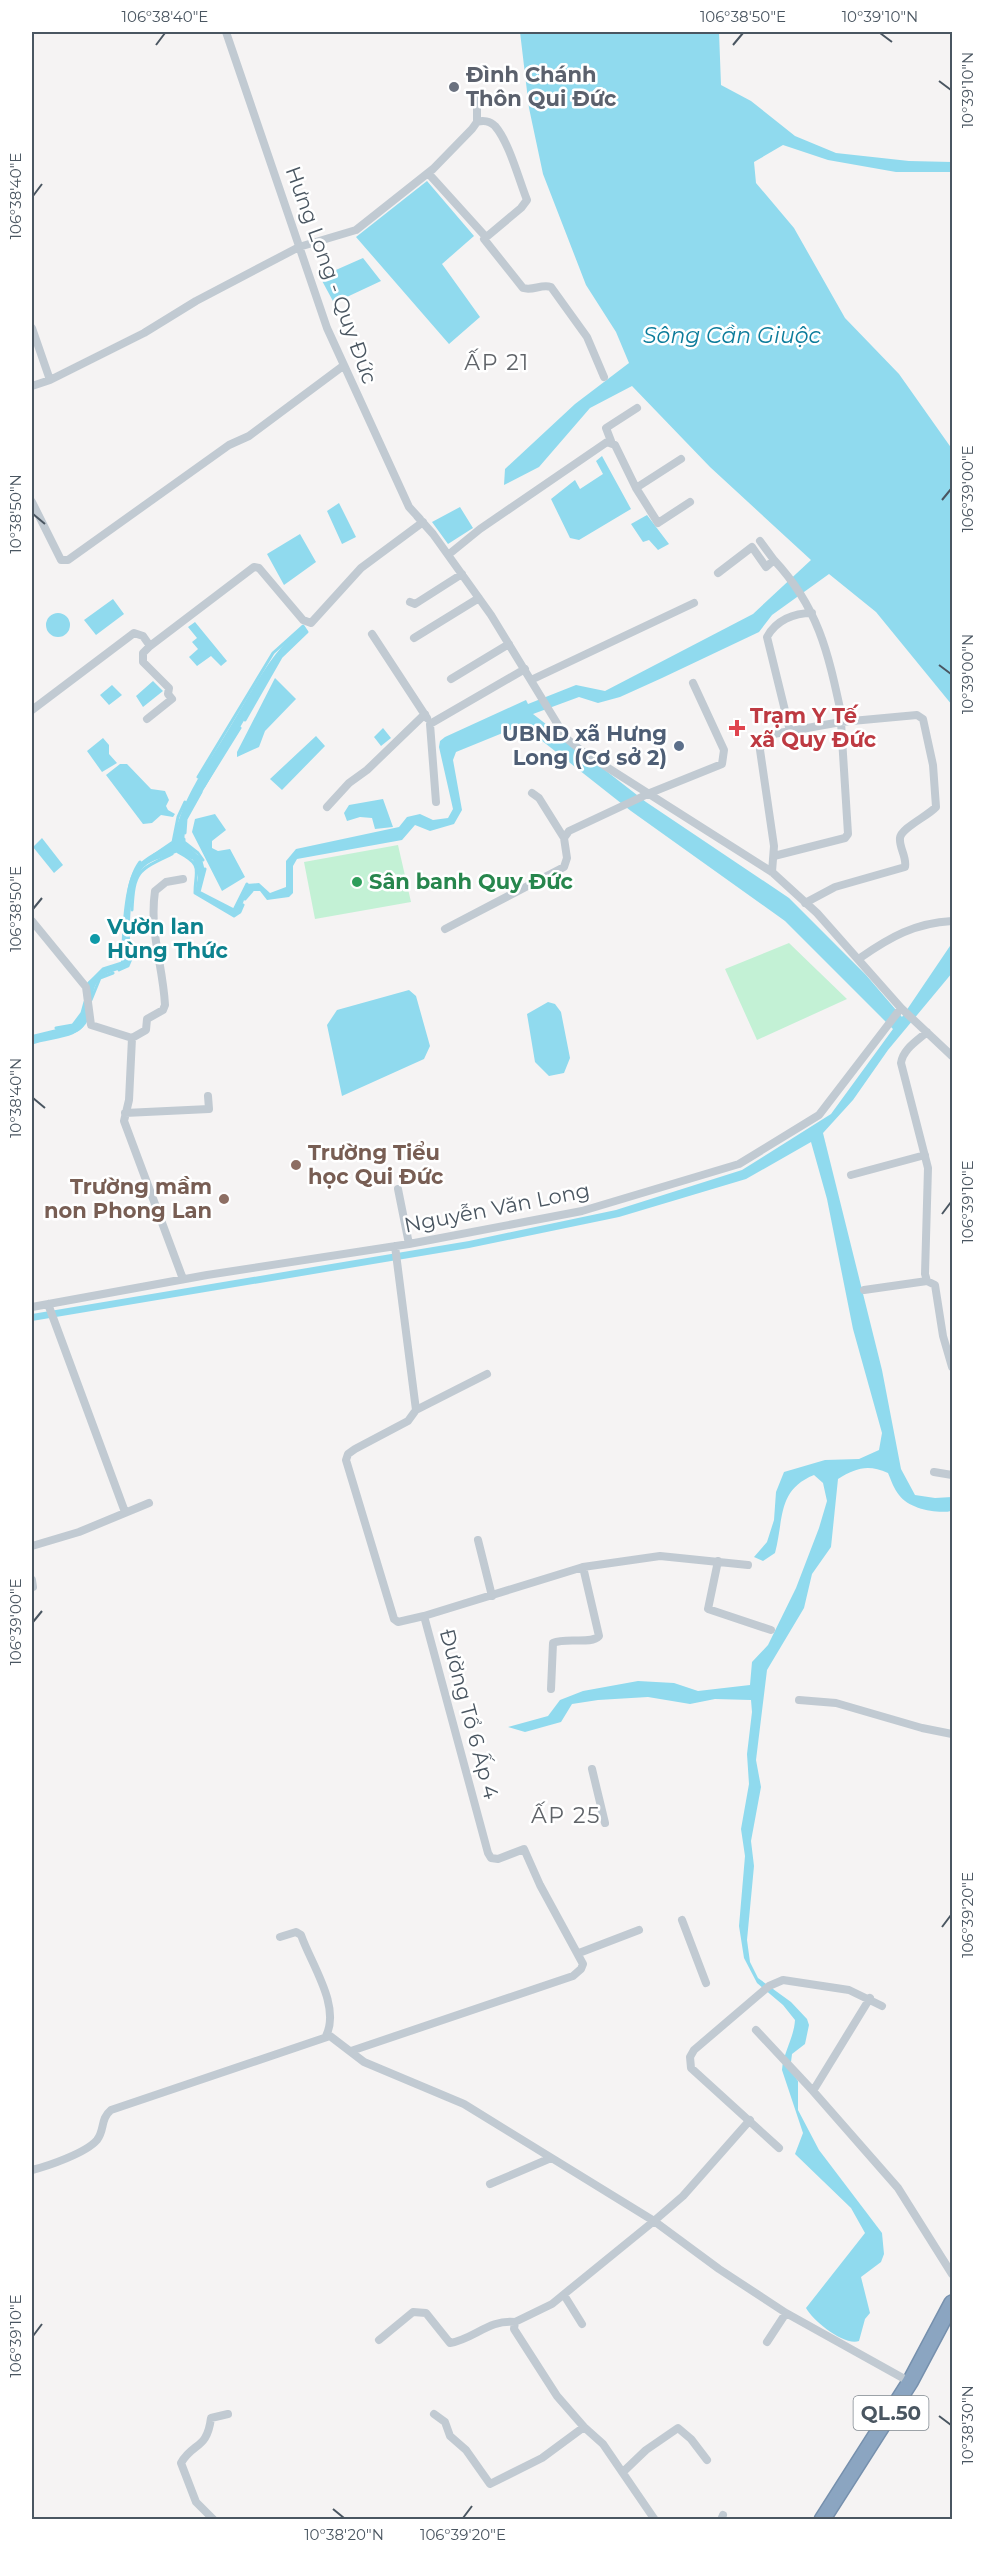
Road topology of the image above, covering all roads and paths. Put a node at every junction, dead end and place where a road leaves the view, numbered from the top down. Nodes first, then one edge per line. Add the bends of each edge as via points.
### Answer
1 (226, 32) edge
2 (477, 99) dead end
3 (477, 122) junction
4 (428, 173) junction
5 (485, 236) junction
6 (299, 247) junction
7 (32, 328) edge
8 (343, 366) junction
9 (603, 377) dead end
10 (50, 380) junction
11 (32, 386) edge
12 (637, 408) dead end
13 (611, 441) junction
14 (681, 459) dead end
15 (636, 488) junction
16 (32, 502) edge
17 (690, 502) dead end
18 (420, 519) junction
19 (760, 541) dead end
20 (448, 555) junction
21 (774, 560) junction
22 (718, 573) dead end
23 (462, 574) junction
24 (479, 598) junction
25 (410, 602) dead end
26 (694, 603) dead end
27 (812, 613) junction
28 (372, 634) dead end
29 (414, 638) dead end
30 (509, 644) junction
31 (150, 646) junction
32 (525, 669) junction
33 (451, 679) dead end
34 (531, 680) junction
35 (693, 683) dead end
36 (32, 710) edge
37 (425, 714) junction
38 (147, 719) dead end
39 (841, 722) junction
40 (430, 724) junction
41 (790, 731) junction
42 (532, 793) dead end
43 (650, 793) junction
44 (436, 802) dead end
45 (327, 807) dead end
46 (564, 838) junction
47 (774, 856) junction
48 (772, 872) junction
49 (183, 879) dead end
50 (806, 903) junction
51 (32, 921) edge
52 (952, 921) edge
53 (445, 929) dead end
54 (35, 934) edge
55 (860, 958) junction
56 (902, 1009) junction
57 (927, 1032) junction
58 (132, 1038) junction
59 (952, 1056) edge
60 (208, 1096) dead end
61 (125, 1113) junction
62 (925, 1155) junction
63 (850, 1175) dead end
64 (398, 1189) dead end
65 (409, 1244) junction
66 (395, 1246) junction
67 (183, 1279) junction
68 (927, 1281) junction
69 (864, 1290) dead end
70 (48, 1304) junction
71 (32, 1307) edge
72 (952, 1367) edge
73 (487, 1374) dead end
74 (416, 1410) junction
75 (934, 1472) dead end
76 (952, 1475) edge
77 (149, 1503) dead end
78 (125, 1512) junction
79 (478, 1540) dead end
80 (32, 1546) edge
81 (718, 1561) junction
82 (748, 1564) dead end
83 (583, 1567) junction
84 (492, 1596) junction
85 (424, 1616) junction
86 (771, 1630) dead end
87 (551, 1689) dead end
88 (799, 1700) dead end
89 (952, 1734) edge
90 (592, 1769) dead end
91 (605, 1823) dead end
92 (682, 1920) dead end
93 (639, 1930) dead end
94 (280, 1937) dead end
95 (579, 1953) junction
96 (706, 1983) dead end
97 (870, 1998) junction
98 (882, 2006) dead end
99 (756, 2030) dead end
100 (326, 2036) junction
101 (351, 2051) junction
102 (813, 2091) junction
103 (750, 2120) junction
104 (779, 2148) dead end
105 (551, 2158) junction
106 (32, 2170) edge
107 (490, 2184) dead end
108 (654, 2222) junction
109 (952, 2274) edge
110 (564, 2295) junction
111 (952, 2303) edge
112 (786, 2313) junction
113 (515, 2322) junction
114 (582, 2324) dead end
115 (379, 2340) dead end
116 (766, 2342) dead end
117 (910, 2382) junction
118 (228, 2414) dead end
119 (434, 2414) dead end
120 (584, 2427) junction
121 (707, 2460) dead end
122 (623, 2472) junction
123 (214, 2520) edge
124 (655, 2520) edge
125 (822, 2520) edge

1 - 6 street, Hưng Long - Quy Đức
2 - 3 street
3 - 4 street
3 - 5 street via 494,124 527,200
4 - 5 street
4 - 6 street via 356,230
5 - 9 street via 523,288 551,287 587,337
6 - 8 street, Hưng Long - Quy Đức
6 - 10 street
7 - 10 street
8 - 16 street via 249,436 229,445 68,560 61,560
8 - 18 street, Hưng Long - Quy Đức via 409,507
10 - 11 street
12 - 13 street via 606,428
13 - 15 street
13 - 20 street via 588,453
14 - 15 street
15 - 17 street via 658,523
18 - 20 street, Hưng Long - Quy Đức
18 - 31 street via 361,568 311,623 303,620 254,567
19 - 21 street
20 - 23 street, Hưng Long - Quy Đức
21 - 22 street via 766,567 752,548
21 - 27 street
23 - 24 street, Hưng Long - Quy Đức
23 - 25 street via 415,604
24 - 29 street
24 - 30 street, Hưng Long - Quy Đức
26 - 34 street
27 - 39 street via 827,651
27 - 41 street via 790,616 767,637
28 - 37 street
30 - 32 street, Hưng Long - Quy Đức
30 - 33 street
31 - 36 street via 143,636 134,633
31 - 38 street via 143,653 143,662 169,688 172,699
32 - 34 street, Hưng Long - Quy Đức
32 - 40 street
34 - 43 street, Hưng Long - Quy Đức via 566,738
35 - 43 street via 725,758 722,764
37 - 40 street
37 - 45 street
39 - 41 street
39 - 47 street via 848,834
39 - 50 street via 917,715 922,718 933,765 936,807 902,833 906,862 903,869 835,887
40 - 44 street
41 - 47 street via 768,735 760,750
42 - 46 street
43 - 46 street via 569,831
43 - 48 street, Hưng Long - Quy Đức
46 - 53 street via 564,867
47 - 48 street
48 - 50 street, Hưng Long - Quy Đức
49 - 58 street via 166,882 155,891 152,912 156,958 165,1005 147,1019 146,1030
50 - 55 street, Hưng Long - Quy Đức
51 - 54 street
52 - 55 street via 909,928
54 - 58 street via 86,987 88,1017 93,1027
55 - 56 street, Hưng Long - Quy Đức
56 - 57 street, Hưng Long - Quy Đức
56 - 65 street, Nguyễn Văn Long via 819,1115 739,1164 582,1211
57 - 59 street, Hưng Long - Quy Đức
57 - 62 street via 908,1048 901,1063
58 - 61 street
60 - 61 street via 209,1109
61 - 67 street via 124,1121
62 - 63 street
62 - 68 street
64 - 65 street
65 - 66 street, Nguyễn Văn Long
66 - 67 street, Nguyễn Văn Long
66 - 74 street
67 - 70 street, Nguyễn Văn Long
68 - 69 street
68 - 72 street via 935,1285
70 - 71 street, Nguyễn Văn Long
70 - 78 street
73 - 74 street
74 - 85 street, Đường Tổ 6 Ấp 4 via 408,1421 355,1449 346,1460 391,1616 398,1622
75 - 76 street
77 - 78 street
78 - 80 street via 80,1532
79 - 84 street
81 - 82 street
81 - 83 street via 660,1556
81 - 86 street via 708,1609
83 - 84 street
83 - 87 street via 599,1636 591,1641 567,1639 553,1643
84 - 85 street
85 - 95 street, Đường Tổ 6 Ấp 4 via 488,1853 498,1859 524,1849 540,1886
88 - 89 street via 836,1703 899,1723
90 - 91 street
92 - 96 street
93 - 95 street
94 - 100 street via 296,1932 301,1935 329,2007 330,2027
95 - 101 street via 583,1964 573,1976
97 - 98 street
97 - 102 street
97 - 103 street via 849,1990 783,1980 769,1986 694,2050 691,2068
99 - 102 street
100 - 101 street
100 - 106 street via 111,2110 101,2123 97,2140 87,2148
101 - 105 street via 364,2062 464,2103
102 - 109 street via 898,2187
103 - 104 street
103 - 108 street via 683,2196
105 - 107 street
105 - 108 street
108 - 110 street
108 - 112 street
110 - 113 street
110 - 114 street
111 - 117 highway, QL.50
112 - 116 street
112 - 117 street
113 - 115 street via 493,2323 450,2343 426,2313 413,2312
113 - 120 street via 514,2329 558,2396
117 - 125 highway, QL.50
118 - 123 street via 211,2418 207,2439 181,2463 196,2502
119 - 120 street via 445,2422 450,2436 466,2450 490,2484 542,2458
120 - 122 street via 603,2444
121 - 122 street via 678,2428
122 - 124 street

